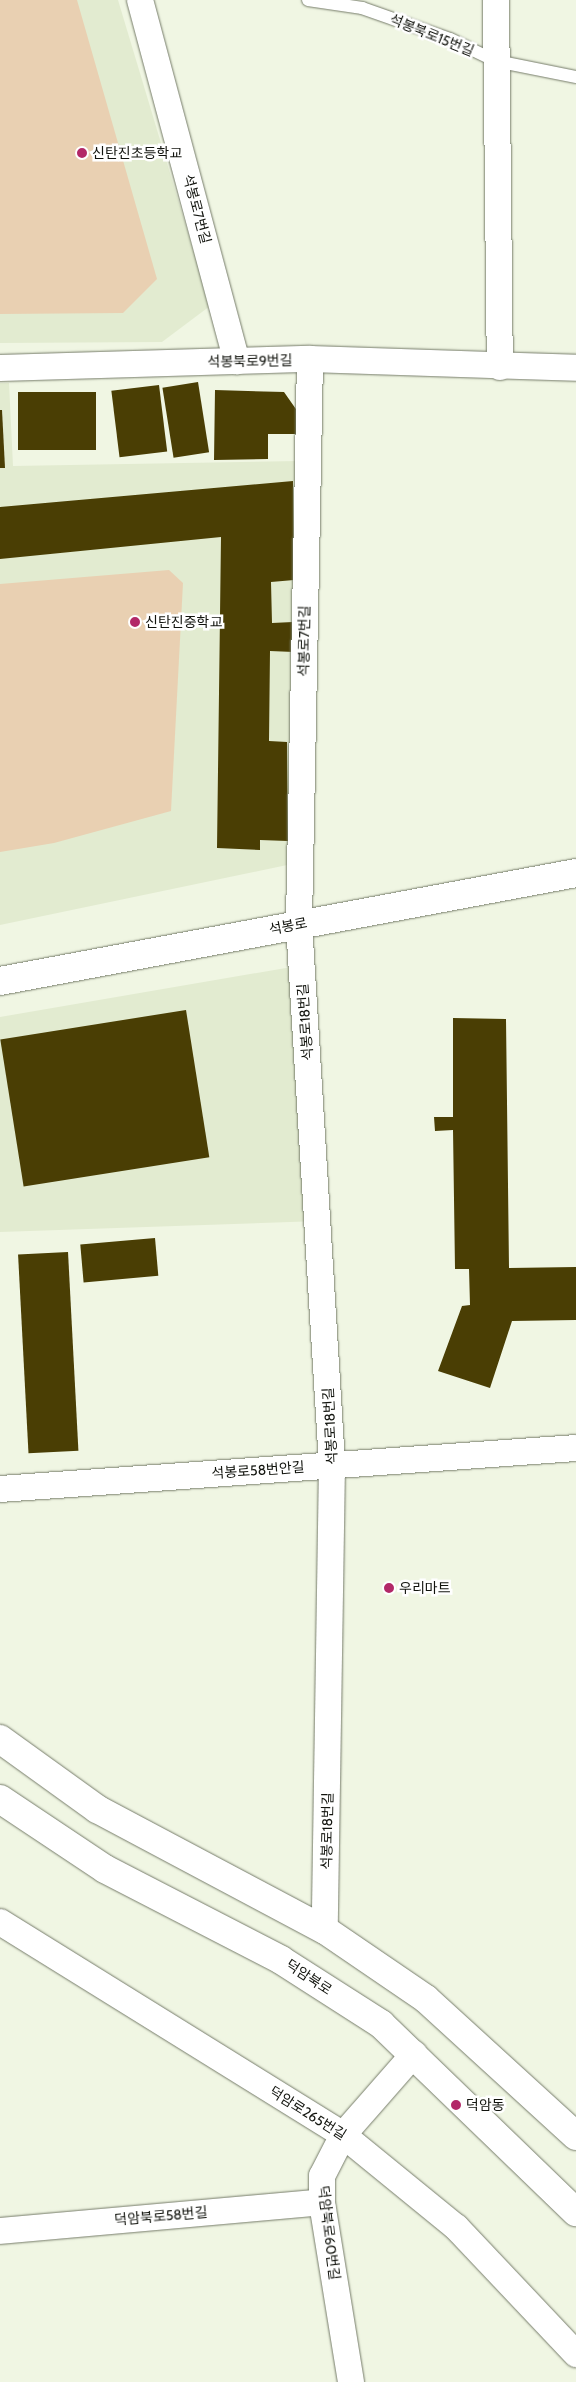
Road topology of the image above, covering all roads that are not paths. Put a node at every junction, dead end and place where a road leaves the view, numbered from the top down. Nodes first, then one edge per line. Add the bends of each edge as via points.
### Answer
1 (140, 0) edge
2 (308, 0) edge
3 (496, 0) edge
4 (496, 61) junction
5 (576, 77) edge
6 (310, 359) junction
7 (237, 361) junction
8 (500, 367) junction
9 (0, 368) edge
10 (576, 368) edge
11 (576, 873) edge
12 (299, 924) junction
13 (0, 981) edge
14 (576, 1448) edge
15 (332, 1464) junction
16 (0, 1489) edge
17 (0, 1739) edge
18 (0, 1798) edge
19 (0, 1922) edge
20 (325, 1930) junction
21 (414, 2054) junction
22 (343, 2134) junction
23 (576, 2136) edge
24 (322, 2202) junction
25 (576, 2212) edge
26 (0, 2231) edge
27 (576, 2354) edge
28 (350, 2382) edge

1 - 7 street, 석봉로7번길
2 - 4 lane, 석봉북로15번길 via 362,8 450,40
3 - 4 street, 석봉북로15번길
4 - 5 lane, 석봉북로15번길
4 - 8 street
6 - 7 street, 석봉북로9번길
6 - 8 street, 석봉북로9번길
6 - 12 street, 석봉로7번길
7 - 9 street, 석봉북로9번길
8 - 10 street, 석봉북로9번길
11 - 12 street, 석봉로
12 - 13 street, 석봉로
12 - 15 street, 석봉로18번길
14 - 15 street, 석봉로58번안길
15 - 16 street, 석봉로58번안길
15 - 20 street, 석봉로18번길
17 - 20 street via 98,1809
18 - 21 street, 덕암북로 via 105,1869 281,1960 381,2024
19 - 22 street, 덕암로265번길
20 - 23 street via 426,1999
21 - 22 street, 덕암북로60번길
21 - 25 street, 덕암북로
22 - 24 street, 덕암북로60번길 via 322,2176
22 - 27 street, 덕암로265번길 via 456,2227
24 - 26 street, 덕암북로58번길
24 - 28 street, 덕암북로60번길

